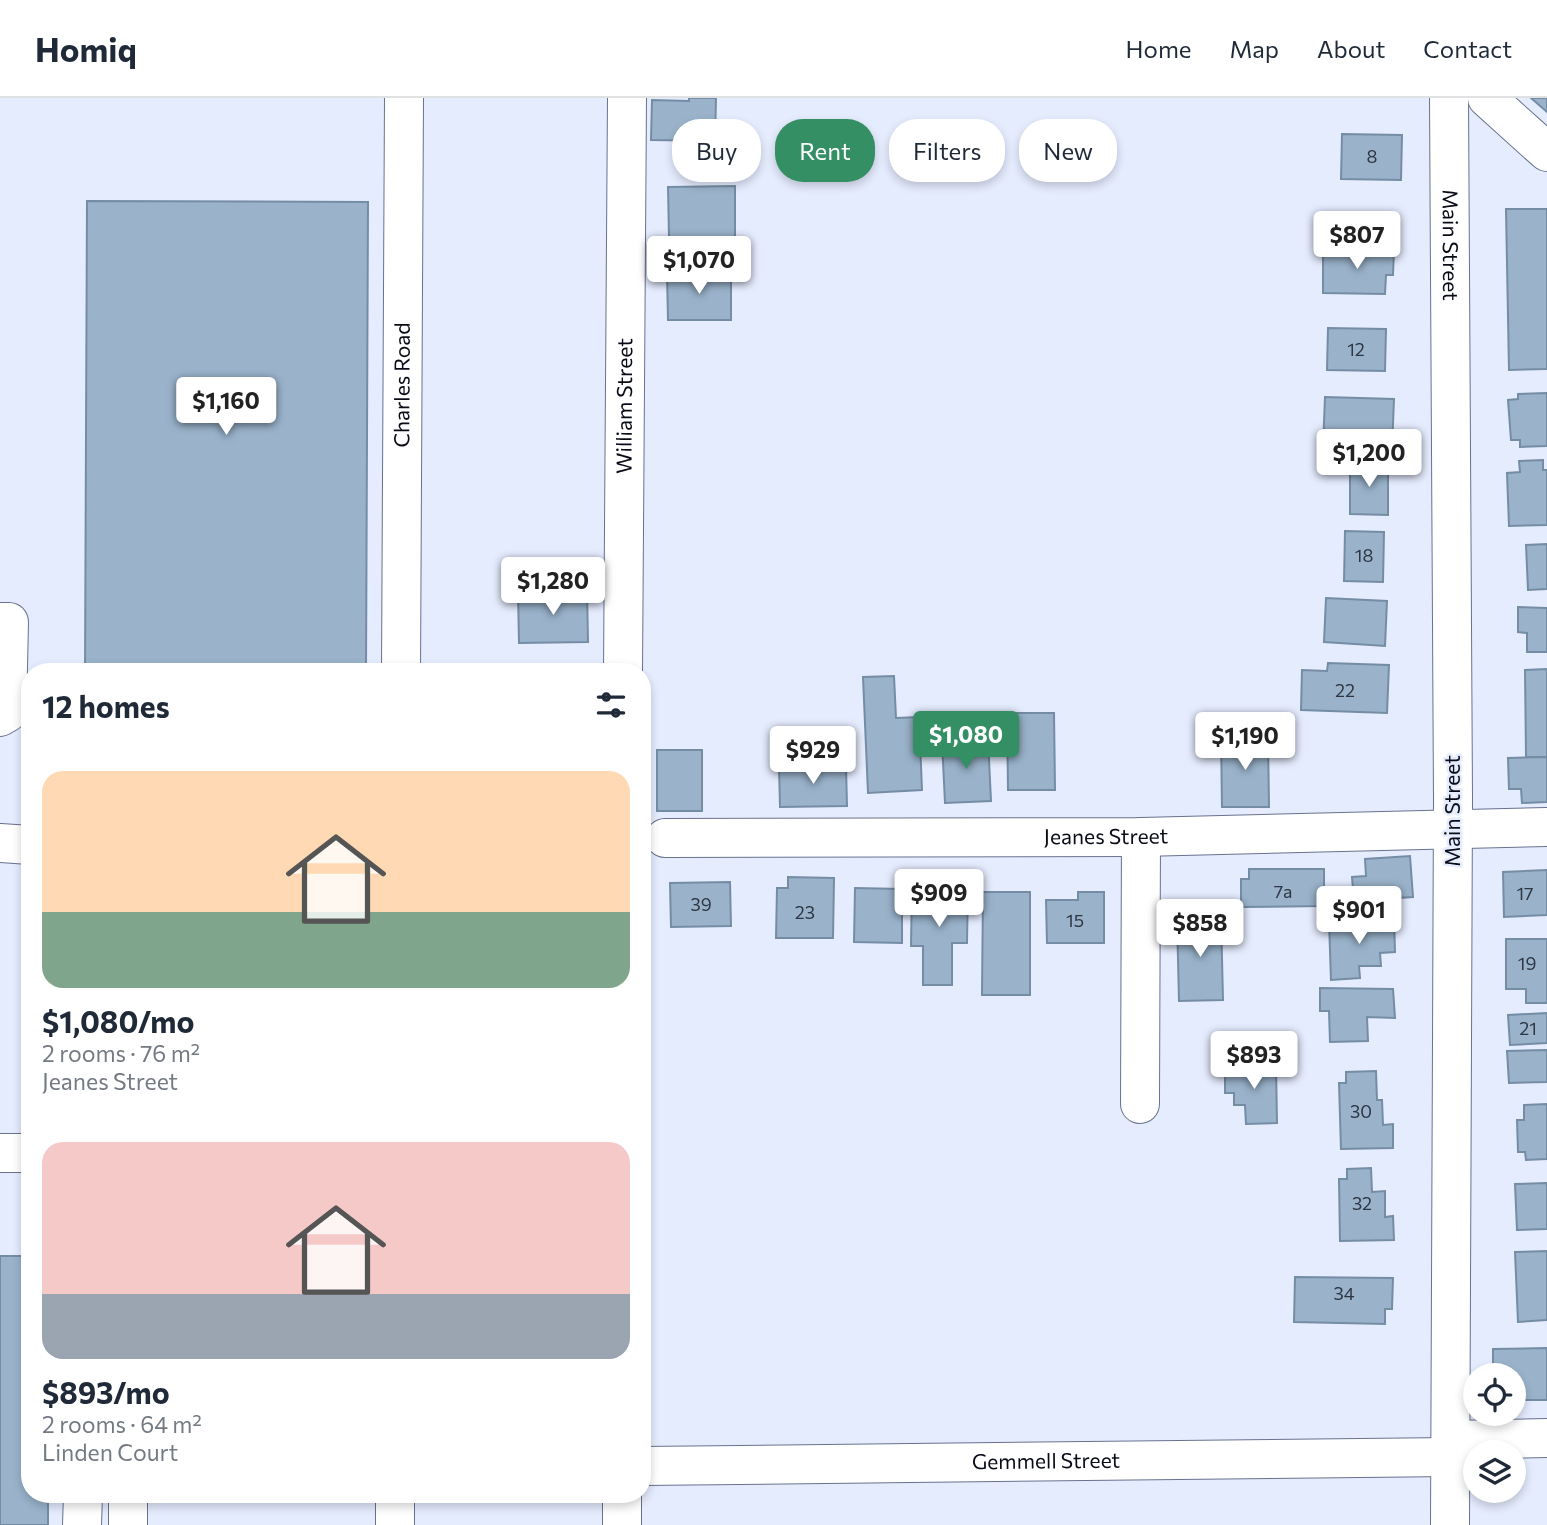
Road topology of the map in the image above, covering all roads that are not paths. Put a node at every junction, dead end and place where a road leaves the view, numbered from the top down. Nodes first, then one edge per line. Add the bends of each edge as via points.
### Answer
1 (404, 98) edge
2 (627, 98) edge
3 (1449, 98) edge
4 (1487, 98) edge
5 (1547, 152) edge
6 (0, 622) edge
7 (401, 663) edge
8 (623, 663) edge
9 (0, 717) edge
10 (1547, 827) edge
11 (1453, 829) junction
12 (1141, 837) junction
13 (665, 838) dead end
14 (0, 844) edge
15 (21, 845) edge
16 (1140, 1104) dead end
17 (0, 1153) edge
18 (21, 1153) edge
19 (1547, 1438) edge
20 (1451, 1449) junction
21 (651, 1466) edge
22 (83, 1503) edge
23 (128, 1503) edge
24 (396, 1503) edge
25 (622, 1503) edge
26 (82, 1525) edge
27 (128, 1525) edge
28 (395, 1525) edge
29 (622, 1525) edge
30 (1450, 1525) edge

1 - 7 street, Charles Road
2 - 8 street, William Street
3 - 11 street, Main Street
4 - 5 street
6 - 9 street via 9,622 7,713
10 - 11 street, Jeanes Street
11 - 12 street, Jeanes Street
11 - 20 street, Main Street
12 - 13 street, Jeanes Street
12 - 16 street
14 - 15 street
17 - 18 street
19 - 20 street, Gemmell Street
20 - 21 street, Gemmell Street
20 - 30 street, Main Street
22 - 26 street
23 - 27 street
24 - 28 street
25 - 29 street

